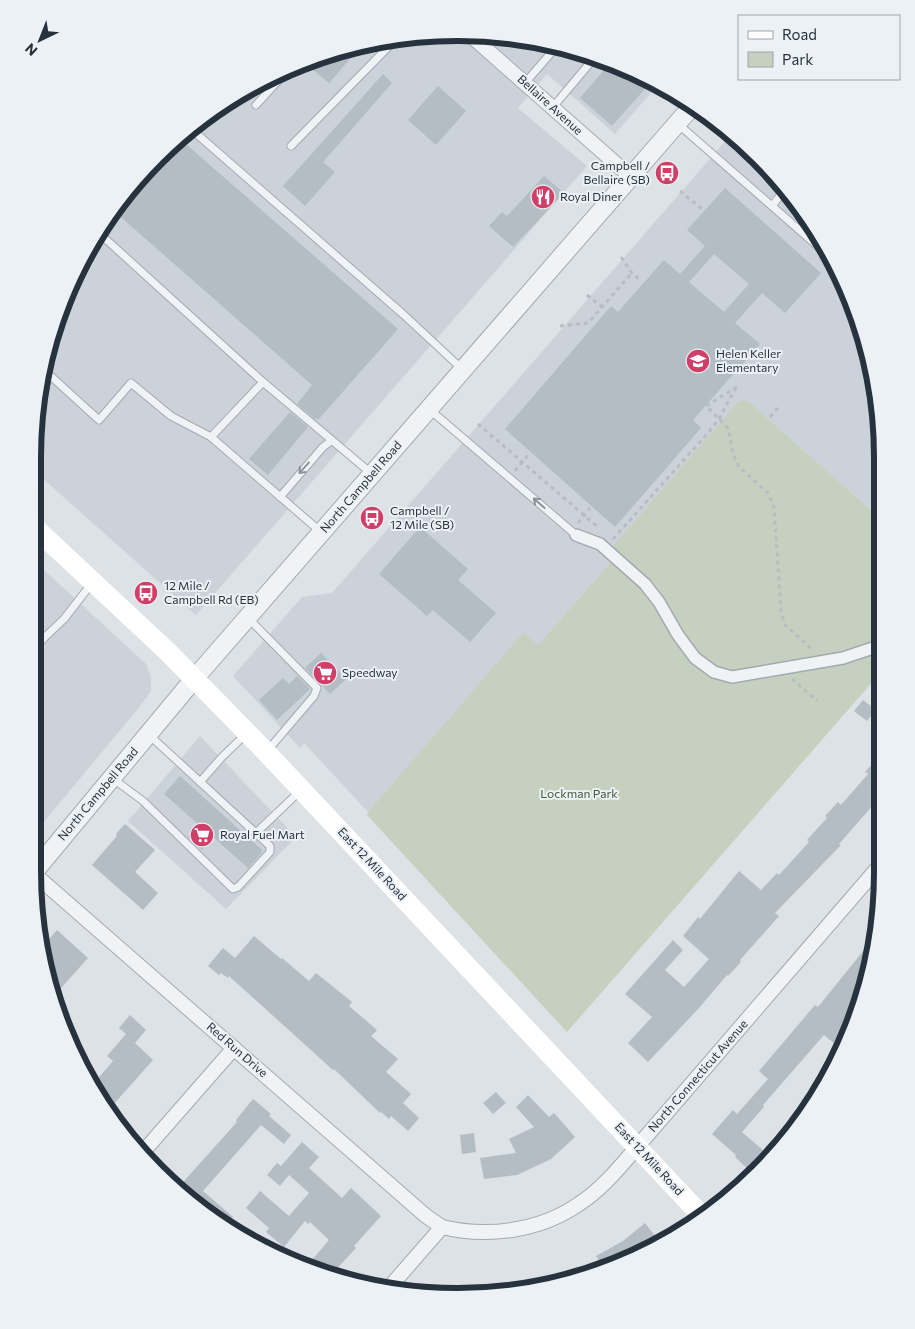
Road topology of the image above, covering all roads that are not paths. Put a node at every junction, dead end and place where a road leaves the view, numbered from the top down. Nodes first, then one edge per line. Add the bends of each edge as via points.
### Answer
1 (477, 42) edge
2 (387, 47) edge
3 (551, 52) edge
4 (590, 63) edge
5 (277, 82) edge
6 (525, 83) junction
7 (256, 105) dead end
8 (553, 107) junction
9 (688, 111) edge
10 (677, 123) junction
11 (195, 135) edge
12 (290, 146) dead end
13 (631, 177) junction
14 (780, 195) edge
15 (772, 206) junction
16 (104, 238) edge
17 (815, 243) edge
18 (463, 370) junction
19 (49, 375) edge
20 (262, 382) junction
21 (429, 408) junction
22 (211, 437) junction
23 (331, 441) junction
24 (372, 474) junction
25 (280, 497) junction
26 (321, 533) junction
27 (573, 533) joint
28 (41, 534) edge
29 (93, 582) junction
30 (247, 617) junction
31 (41, 642) edge
32 (874, 647) edge
33 (194, 679) junction
34 (247, 733) junction
35 (148, 734) junction
36 (266, 752) junction
37 (112, 777) junction
38 (200, 782) junction
39 (302, 790) junction
40 (256, 833) junction
41 (41, 863) edge
42 (874, 872) edge
43 (41, 880) edge
44 (234, 1048) junction
45 (637, 1147) junction
46 (147, 1148) edge
47 (698, 1212) edge
48 (442, 1227) junction
49 (394, 1283) edge

1 - 6 street, Bellaire Avenue
2 - 12 lane
3 - 6 lane
4 - 8 lane
5 - 7 lane
6 - 8 street, Bellaire Avenue
8 - 13 street, Bellaire Avenue
9 - 10 street, North Campbell Road
10 - 13 street, North Campbell Road
10 - 15 lane
11 - 18 lane
13 - 18 street, North Campbell Road
14 - 15 lane
15 - 17 lane
16 - 20 lane
18 - 21 street, North Campbell Road
19 - 22 lane via 99,420 131,383 171,416
20 - 22 lane
20 - 23 lane
21 - 24 street, North Campbell Road
27 -> 21 lane
22 - 25 lane
23 - 24 lane
23 -> 25 lane
24 - 26 street, North Campbell Road
25 - 26 lane
26 - 30 street, North Campbell Road
27 - 32 street via 600,544 609,544 659,602 695,658 714,672 732,677 825,661
28 - 29 main road, East 12 Mile Road
29 - 31 lane
29 - 33 main road, East 12 Mile Road
30 - 33 street, North Campbell Road
30 - 36 lane via 317,688 314,696
33 - 34 main road, East 12 Mile Road
33 - 35 street, North Campbell Road
34 - 36 main road, East 12 Mile Road
34 - 38 lane
35 - 37 street, North Campbell Road
35 - 38 lane
36 - 39 main road, East 12 Mile Road
37 - 40 lane via 143,801 233,889 270,852 270,846
37 - 41 street, North Campbell Road
38 - 40 lane
39 - 40 lane
39 - 45 main road, East 12 Mile Road
42 - 45 street, North Connecticut Avenue
43 - 44 street, Red Run Drive
44 - 46 street
44 - 48 street, Red Run Drive
45 - 47 main road, East 12 Mile Road
45 - 48 street, North Connecticut Avenue via 598,1190 552,1219 501,1232 463,1232
48 - 49 street

